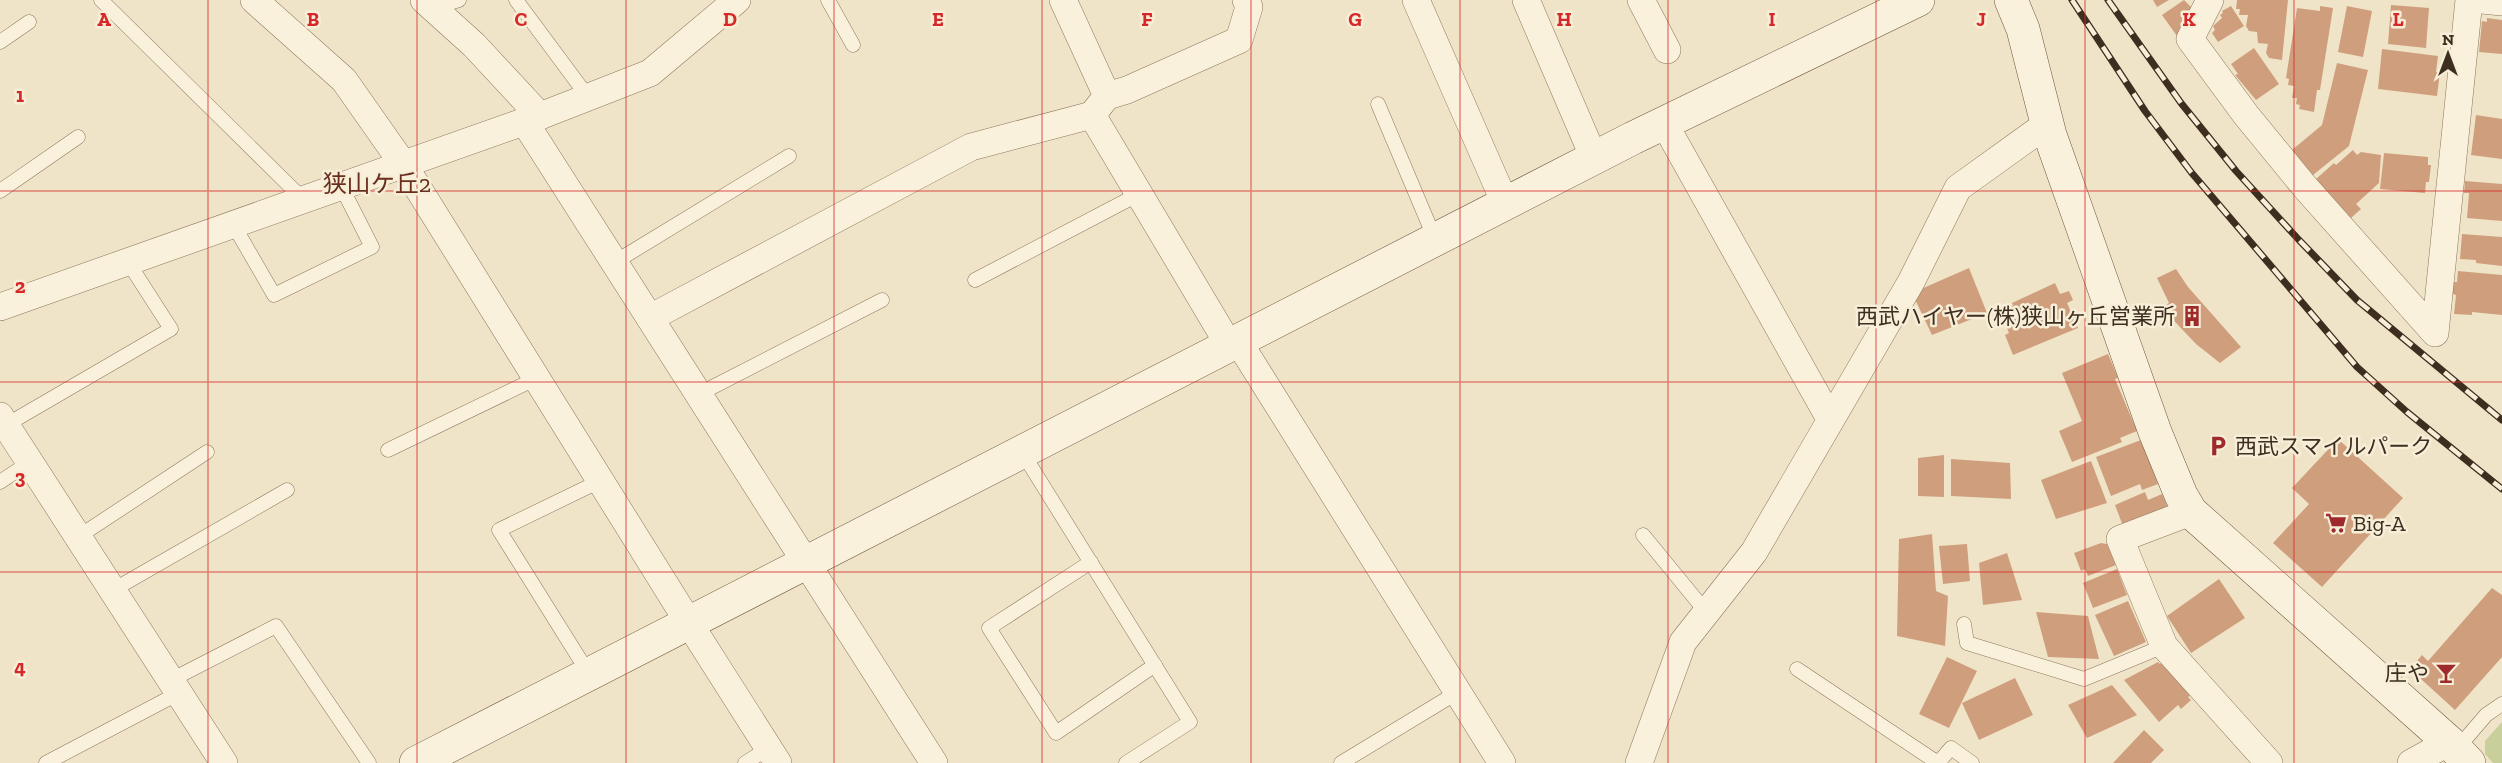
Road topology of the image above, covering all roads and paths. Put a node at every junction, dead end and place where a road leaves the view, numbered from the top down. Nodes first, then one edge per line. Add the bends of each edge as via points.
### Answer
1 (100, 0) edge
2 (254, 0) edge
3 (459, 0) edge
4 (516, 0) edge
5 (737, 0) edge
6 (828, 0) edge
7 (1063, 0) edge
8 (1246, 0) edge
9 (1416, 0) edge
10 (1526, 0) edge
11 (1641, 0) edge
12 (1918, 0) edge
13 (2011, 0) edge
14 (2210, 0) edge
15 (2469, 0) edge
16 (2481, 0) edge
17 (2502, 2) edge
18 (428, 4) edge
19 (29, 22) dead end
20 (0, 42) edge
21 (852, 45) dead end
22 (1667, 50) dead end
23 (588, 97) junction
24 (1378, 104) dead end
25 (1100, 106) junction
26 (532, 118) junction
27 (1664, 123) junction
28 (2047, 124) junction
29 (78, 137) dead end
30 (789, 156) dead end
31 (1594, 158) junction
32 (404, 164) junction
33 (341, 186) junction
34 (0, 191) edge
35 (1139, 194) junction
36 (303, 199) junction
37 (1505, 203) junction
38 (233, 224) junction
39 (1435, 239) junction
40 (128, 261) junction
41 (615, 262) junction
42 (975, 280) dead end
43 (882, 300) dead end
44 (0, 307) edge
45 (650, 318) junction
46 (1233, 343) junction
47 (537, 378) junction
48 (699, 394) junction
49 (1830, 419) junction
50 (3, 421) edge
51 (388, 450) dead end
52 (1022, 451) junction
53 (207, 452) dead end
54 (30, 462) junction
55 (600, 481) junction
56 (0, 482) edge
57 (287, 490) dead end
58 (2191, 512) junction
59 (1643, 535) dead end
60 (78, 537) junction
61 (1091, 562) junction
62 (806, 563) junction
63 (112, 590) junction
64 (1707, 613) junction
65 (689, 623) junction
66 (1964, 624) dead end
67 (2163, 646) junction
68 (1155, 665) junction
69 (1797, 669) dead end
70 (590, 675) junction
71 (175, 687) junction
72 (1458, 692) junction
73 (2502, 704) edge
74 (2458, 751) edge
75 (774, 756) edge
76 (1642, 762) edge
77 (46, 763) edge
78 (224, 763) edge
79 (369, 763) edge
80 (416, 763) edge
81 (745, 763) edge
82 (934, 763) edge
83 (1126, 763) edge
84 (1341, 763) edge
85 (1502, 763) edge
86 (1972, 763) edge
87 (2269, 763) edge
88 (2411, 763) edge

1 - 36 lane
2 - 32 street via 344,80
3 - 18 lane
4 - 23 lane
5 - 23 street via 650,73
6 - 21 lane
7 - 25 street
8 - 25 street via 1249,7 1239,40
9 - 37 street
10 - 31 street
11 - 22 street
12 - 27 street
13 - 28 street via 2023,29
14 - 15 street via 2190,39 2246,116 2305,187 2435,333
16 - 17 street
18 - 26 street via 474,45
19 - 20 lane
23 - 26 street
24 - 39 lane
25 - 35 street
25 - 45 street via 971,147
26 - 32 street
26 - 41 street
27 - 31 street
27 - 49 street
28 - 49 street via 1958,188 1911,282
28 - 58 street via 2156,432
29 - 34 lane
30 - 41 lane
31 - 37 street
32 - 33 street
32 - 47 street
33 - 36 street
33 - 38 lane via 372,247 274,295
35 - 42 lane
35 - 46 street
36 - 38 street
37 - 39 street
38 - 40 street
39 - 46 street
40 - 44 street
40 - 50 lane via 171,329
41 - 45 street
43 - 48 lane
45 - 48 street
46 - 52 street
46 - 72 street
47 - 51 lane
47 - 55 street
48 - 62 street
49 - 64 street via 1754,552
50 - 54 street
52 - 61 lane
52 - 62 street
53 - 60 lane
54 - 56 lane
54 - 60 street
55 - 65 street
55 - 70 lane via 499,530
57 - 63 lane
58 - 67 street via 2120,540
58 - 74 street
59 - 64 lane
60 - 63 street
61 - 68 lane
61 - 68 lane via 989,628 1056,733
62 - 65 street
62 - 82 street
63 - 71 street
64 - 76 street via 1683,642
65 - 70 street
65 - 75 street
66 - 67 lane via 1967,643 2084,680
67 - 87 street
68 - 83 lane via 1190,722
69 - 86 lane via 1938,763 1951,748
70 - 80 street
71 - 77 lane
71 - 78 street
71 - 79 lane via 276,626
72 - 84 lane
72 - 85 street
73 - 74 lane via 2486,715
74 - 88 street
75 - 81 lane

